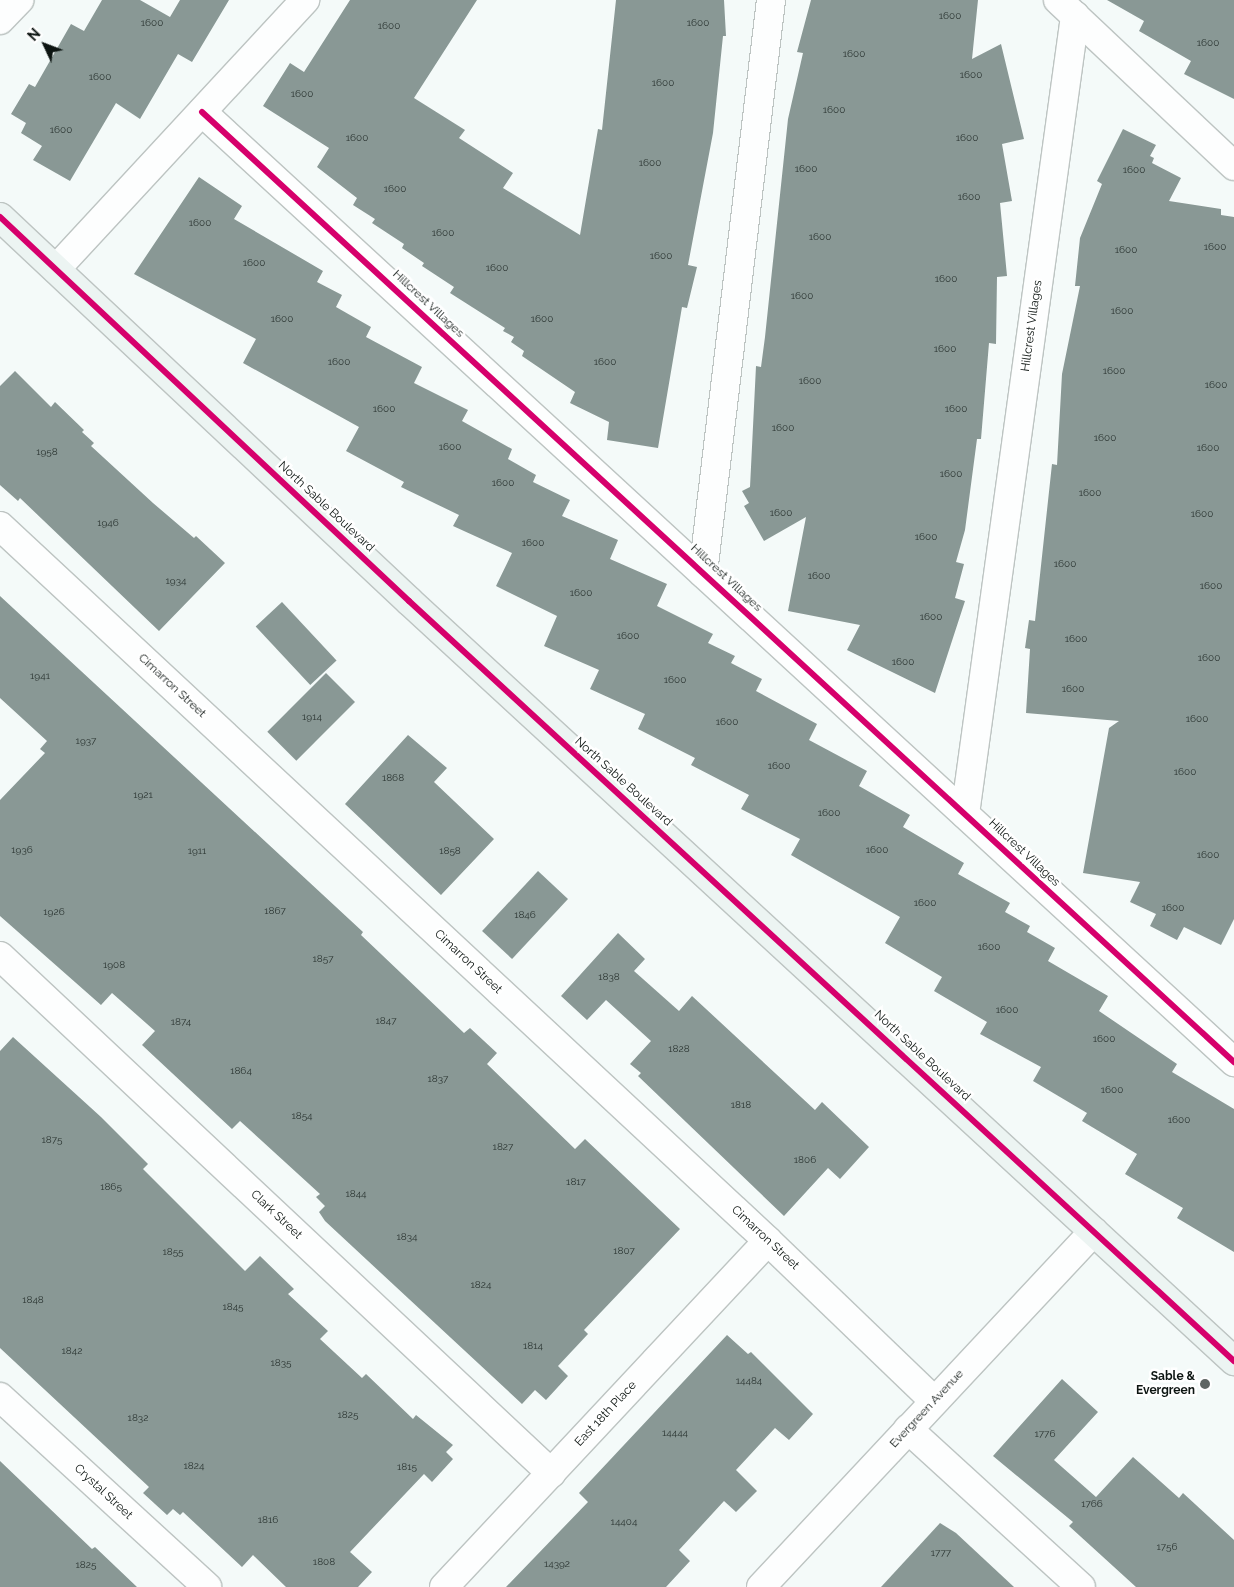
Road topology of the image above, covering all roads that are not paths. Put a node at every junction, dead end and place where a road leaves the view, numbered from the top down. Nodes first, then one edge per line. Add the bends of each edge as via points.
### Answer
1 (19, 0) edge
2 (304, 0) edge
3 (771, 0) edge
4 (1067, 8) edge
5 (0, 20) edge
6 (202, 112) junction
7 (1234, 166) edge
8 (0, 217) edge
9 (56, 269) junction
10 (0, 526) edge
11 (703, 573) junction
12 (965, 814) junction
13 (0, 956) edge
14 (1234, 1062) edge
15 (1094, 1231) junction
16 (768, 1241) junction
17 (1234, 1361) edge
18 (0, 1397) edge
19 (934, 1401) junction
20 (908, 1429) junction
21 (551, 1473) junction
22 (207, 1587) edge
23 (444, 1587) edge
24 (761, 1587) edge
25 (1081, 1587) edge

1 - 5 street
2 - 6 street
3 - 11 street, Hillcrest Villages
4 - 7 street, Hillcrest Villages
4 - 12 street, Hillcrest Villages
6 - 9 street
6 - 11 street, Hillcrest Villages
8 - 9 street, North Sable Boulevard
9 - 15 street, North Sable Boulevard via 416,608
10 - 16 street, Cimarron Street
11 - 12 street, Hillcrest Villages
12 - 14 street, Hillcrest Villages
13 - 21 street, Clark Street
15 - 17 street, North Sable Boulevard
15 - 19 street, Evergreen Avenue
16 - 19 street, Cimarron Street
16 - 21 street, East 18th Place
18 - 22 street, Crystal Street
19 - 20 street, Evergreen Avenue
20 - 24 street, Evergreen Avenue
20 - 25 street
21 - 23 street, East 18th Place

